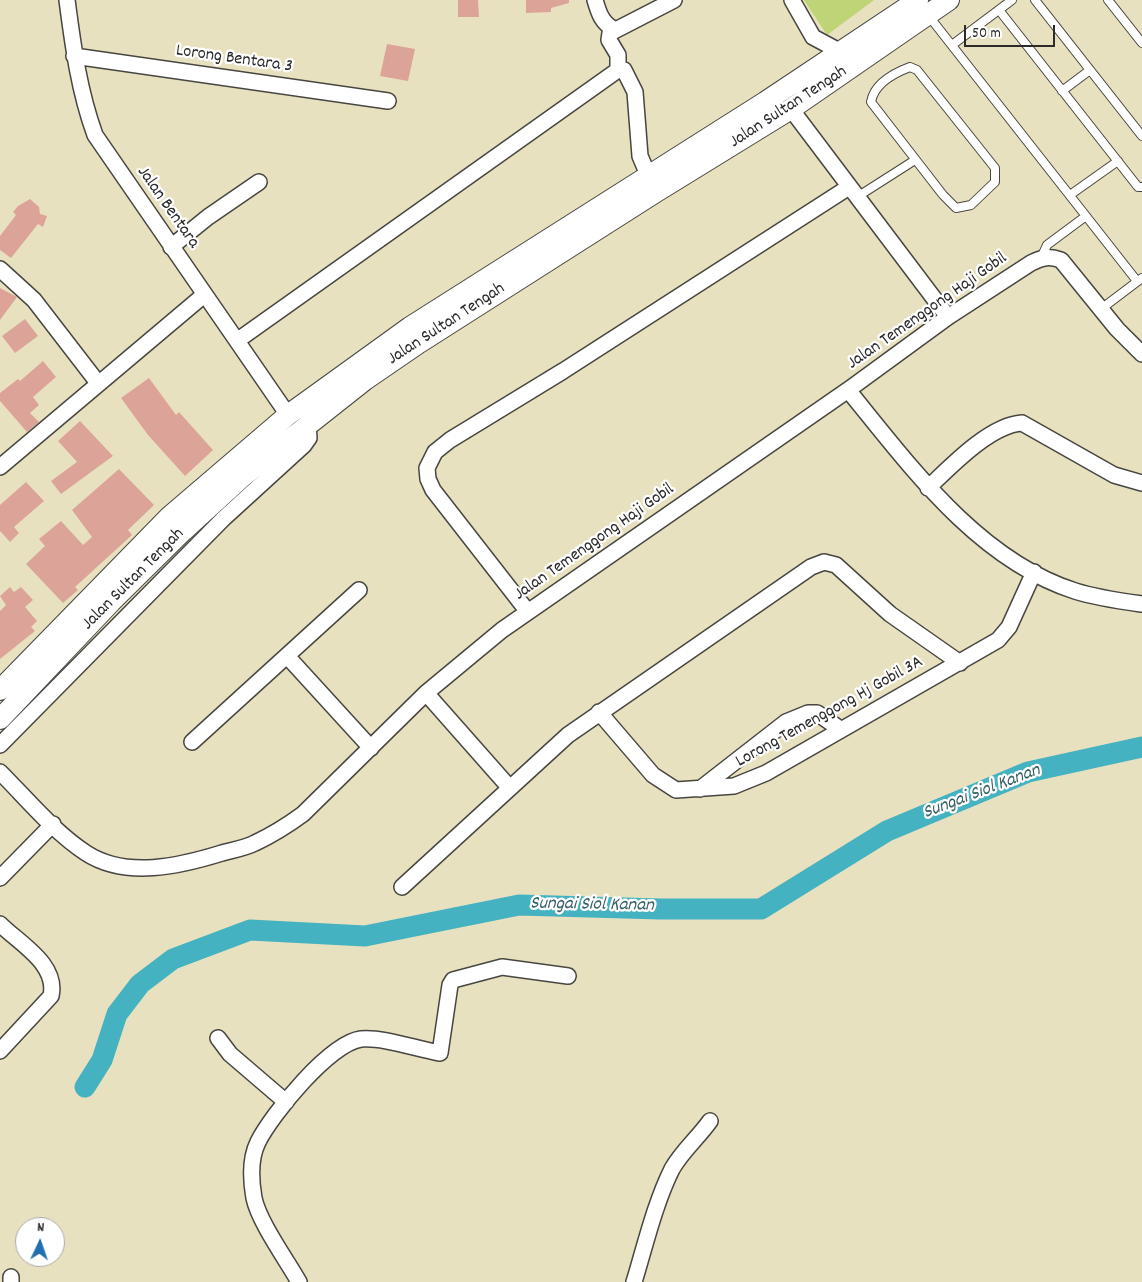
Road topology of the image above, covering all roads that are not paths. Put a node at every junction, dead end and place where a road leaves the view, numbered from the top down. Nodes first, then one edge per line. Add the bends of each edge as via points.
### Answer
1 (68, 0) edge
2 (595, 0) edge
3 (674, 0) edge
4 (792, 0) edge
5 (949, 0) edge
6 (1012, 0) edge
7 (1035, 0) edge
8 (1108, 0) edge
9 (923, 7) edge
10 (999, 10) junction
11 (615, 30) junction
12 (1142, 43) edge
13 (952, 45) junction
14 (842, 52) junction
15 (74, 56) junction
16 (618, 70) junction
17 (1090, 70) junction
18 (1062, 91) junction
19 (388, 101) dead end
20 (791, 109) junction
21 (1142, 136) edge
22 (915, 160) junction
23 (1118, 161) junction
24 (648, 175) junction
25 (258, 182) dead end
26 (1142, 187) edge
27 (853, 192) junction
28 (1070, 195) junction
29 (1086, 216) junction
30 (171, 247) junction
31 (1041, 258) junction
32 (0, 269) edge
33 (1140, 279) edge
34 (204, 295) junction
35 (1101, 309) junction
36 (948, 318) junction
37 (238, 340) junction
38 (1142, 354) edge
39 (98, 383) junction
40 (848, 390) junction
41 (288, 415) junction
42 (308, 425) junction
43 (0, 467) edge
44 (1142, 483) edge
45 (928, 488) junction
46 (1034, 572) junction
47 (359, 590) dead end
48 (1142, 604) edge
49 (528, 612) junction
50 (287, 656) junction
51 (960, 662) junction
52 (0, 690) edge
53 (426, 693) junction
54 (599, 712) junction
55 (0, 719) edge
56 (840, 728) junction
57 (192, 742) dead end
58 (0, 745) edge
59 (371, 748) junction
60 (0, 772) edge
61 (509, 787) junction
62 (700, 789) junction
63 (53, 824) junction
64 (0, 878) edge
65 (402, 887) dead end
66 (0, 924) edge
67 (568, 976) dead end
68 (218, 1038) dead end
69 (0, 1051) edge
70 (286, 1102) junction
71 (710, 1121) dead end
72 (299, 1282) edge
73 (634, 1282) edge

1 - 15 street, Jalan Bentara
2 - 11 street via 600,18
3 - 11 street
4 - 14 street via 813,38
5 - 9 main road, Jalan Sultan Tengah
6 - 10 lane
7 - 17 lane
8 - 12 lane
9 - 13 lane
9 - 14 main road, Jalan Sultan Tengah
9 - 20 main road, Jalan Sultan Tengah
10 - 13 lane
10 - 18 lane
11 - 16 street via 610,33 610,40 618,56
13 - 28 lane
14 - 24 main road, Jalan Sultan Tengah
15 - 19 street, Lorong Bentara 3
15 - 30 street, Jalan Bentara via 94,135
16 - 24 street via 624,70 635,92 640,156
16 - 37 street
17 - 18 lane
17 - 21 lane
18 - 23 lane
20 - 27 street
20 - 42 main road, Jalan Sultan Tengah via 419,343
22 - 22 lane via 956,208 970,205 995,182 997,175 960,123 917,70 910,67 885,81 872,94 871,102
22 - 27 lane
23 - 26 lane via 1138,187
23 - 28 lane
24 - 41 main road, Jalan Sultan Tengah via 410,327
25 - 30 street
27 - 36 street
27 - 49 street via 450,440 431,458 427,468 433,490
28 - 29 lane
29 - 31 lane via 1047,245
29 - 33 lane
30 - 34 street, Jalan Bentara
31 - 35 street via 1050,256 1061,260
31 - 36 street, Jalan Temenggong Haji Gobil
32 - 39 street via 34,300
33 - 35 lane
34 - 37 street, Jalan Bentara
34 - 39 street
35 - 38 street via 1124,338
36 - 40 street, Jalan Temenggong Haji Gobil
37 - 41 street, Jalan Bentara
39 - 43 street
40 - 45 street
40 - 49 street, Jalan Temenggong Haji Gobil
41 - 52 main road, Jalan Sultan Tengah via 170,516
42 - 55 main road, Jalan Sultan Tengah via 241,478 182,531
42 - 58 street via 309,438 304,445 224,518
44 - 45 street via 1114,475 1022,423 998,430
45 - 46 street via 966,526
46 - 48 street via 1074,591
46 - 51 street, Lorong Temenggong Hj Gobil 3A via 1004,634
47 - 50 street
49 - 53 street, Jalan Temenggong Haji Gobil
50 - 57 street
50 - 59 street
51 - 54 street via 890,614 836,565 824,562 811,567
51 - 56 street, Lorong Temenggong Hj Gobil 3A
53 - 59 street, Jalan Temenggong Haji Gobil
53 - 61 street
54 - 61 street
54 - 62 street, Lorong Temenggong Hj Gobil 3A via 662,783 676,790
56 - 62 street, Lorong Temenggong Hj Gobil 3A via 766,773 745,782
56 - 62 street via 817,713 797,717 786,722
59 - 63 street, Jalan Temenggong Haji Gobil via 303,814 282,829 253,844 184,865 156,868 103,862 87,854
60 - 63 street, Jalan Temenggong Haji Gobil
61 - 65 street
63 - 64 street
66 - 69 street via 42,962 53,987 51,996
67 - 70 street via 502,967 453,980 440,1053 360,1039 327,1057
68 - 70 street via 244,1066
70 - 72 street via 258,1142 253,1157 253,1188 261,1216
71 - 73 street via 685,1148 672,1170

